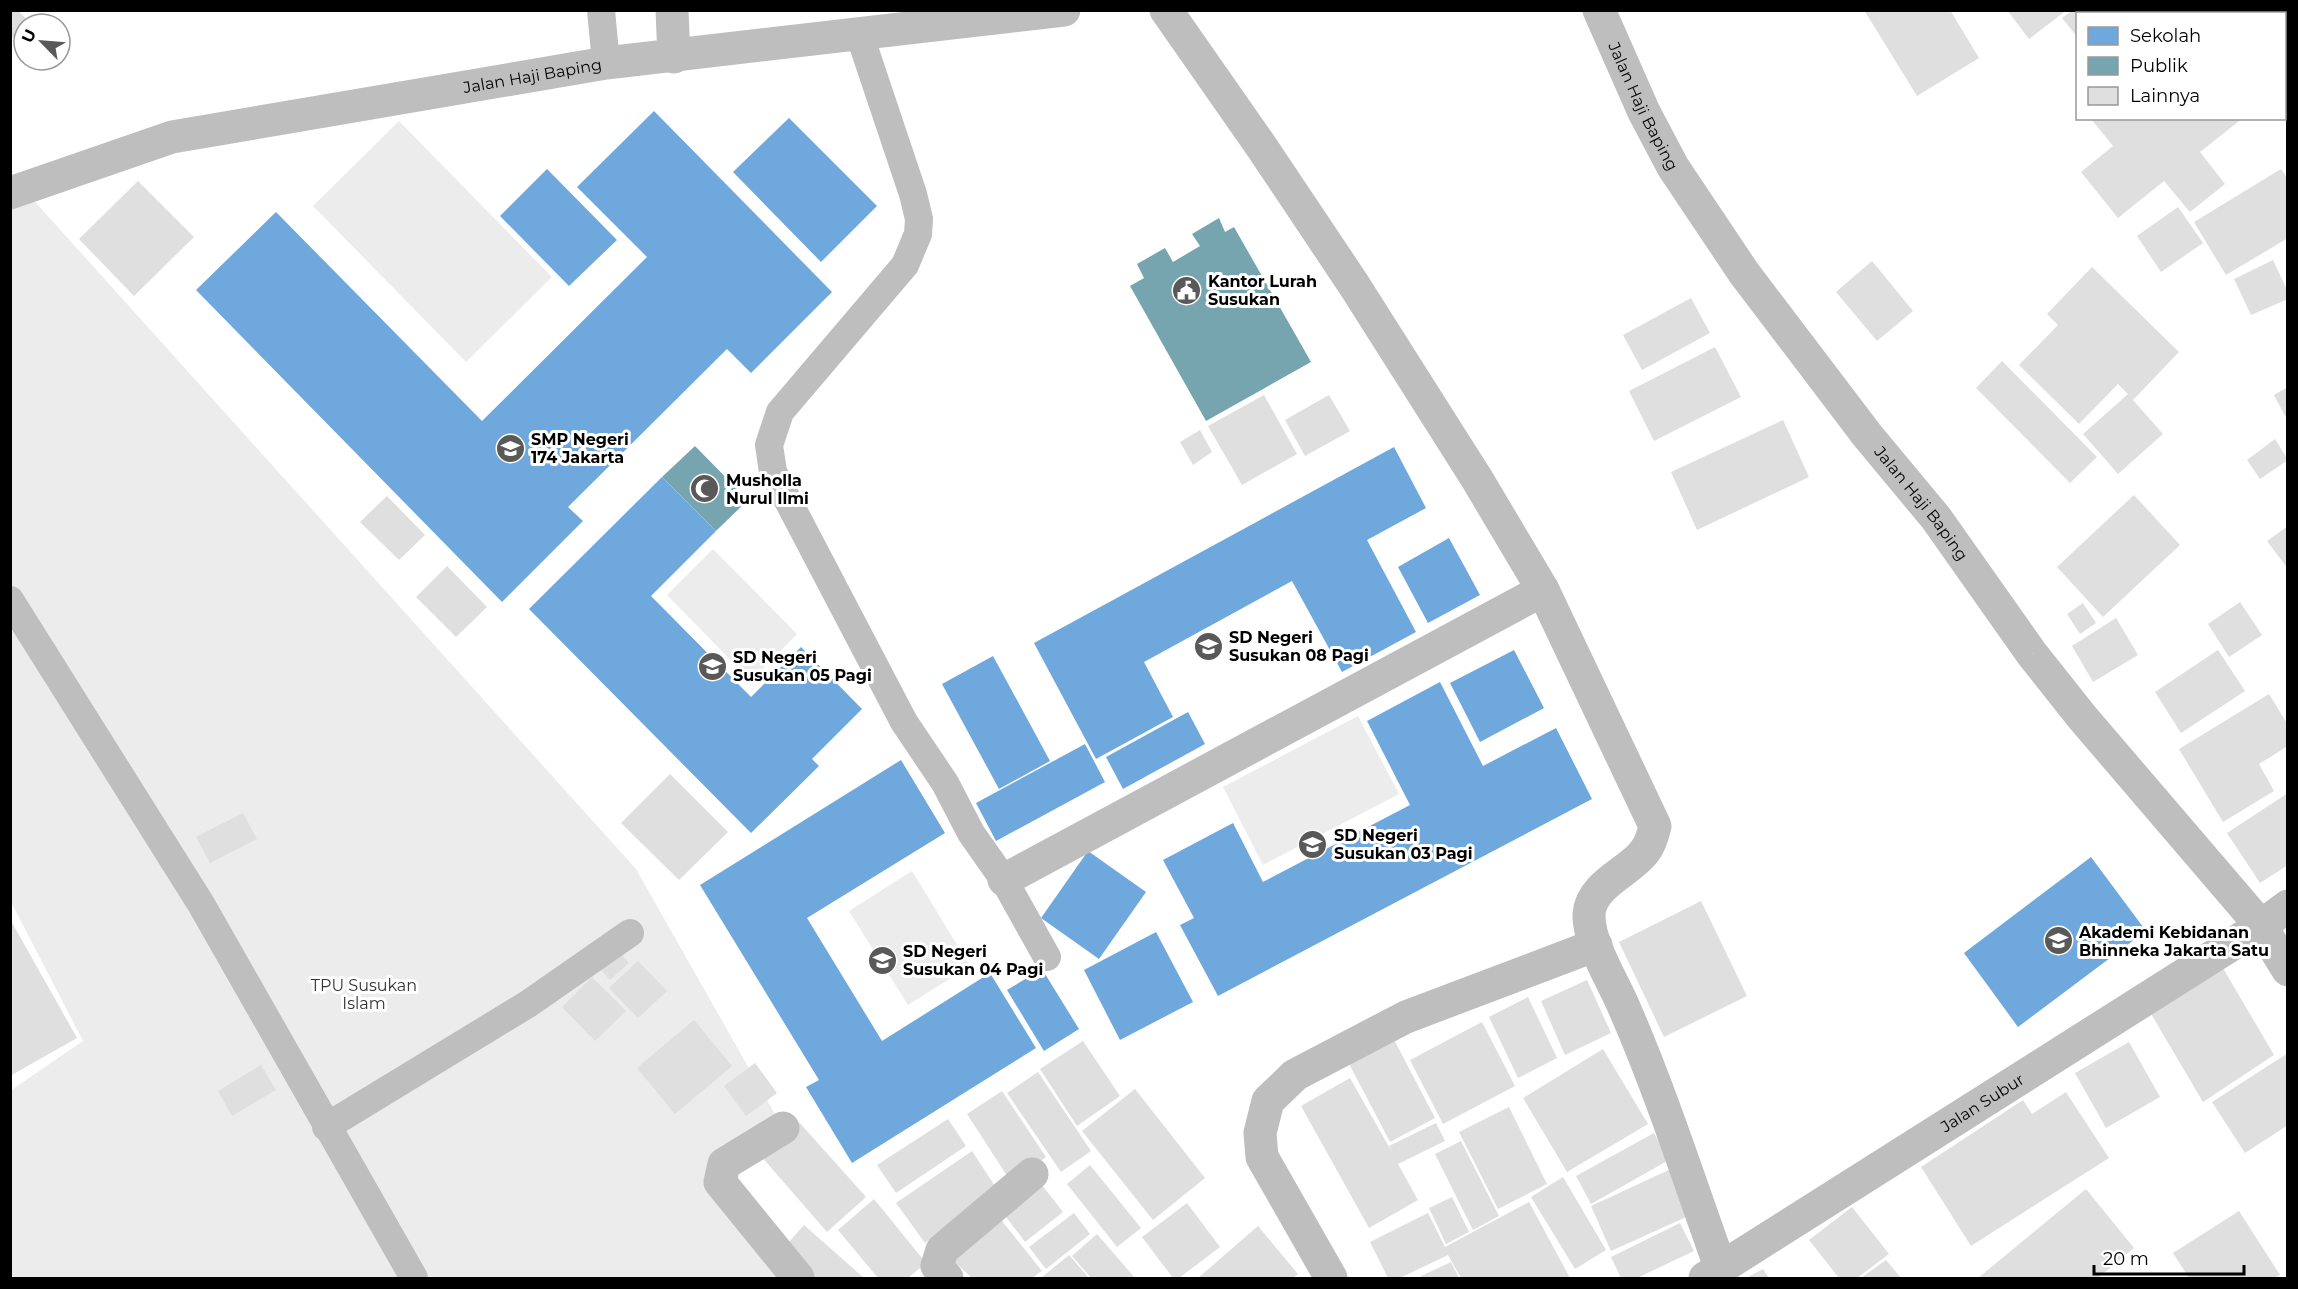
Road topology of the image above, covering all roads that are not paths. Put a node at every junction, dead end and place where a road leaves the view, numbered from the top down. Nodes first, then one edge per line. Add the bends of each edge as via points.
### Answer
1 (601, 10) edge
2 (672, 10) edge
3 (1064, 10) edge
4 (1166, 10) edge
5 (1599, 10) edge
6 (995, 15) edge
7 (860, 36) junction
8 (674, 57) junction
9 (606, 63) junction
10 (15, 184) edge
11 (1543, 590) junction
12 (10, 600) edge
13 (1004, 880) junction
14 (2288, 906) edge
15 (2261, 926) junction
16 (630, 933) dead end
17 (1596, 945) junction
18 (1047, 957) dead end
19 (2288, 970) edge
20 (326, 1127) junction
21 (783, 1128) dead end
22 (1032, 1174) dead end
23 (1713, 1274) edge
24 (414, 1278) edge
25 (798, 1278) edge
26 (947, 1278) edge
27 (1331, 1278) edge

1 - 9 lane
2 - 8 street
3 - 6 street, Jalan Haji Baping
4 - 11 street via 1354,285
5 - 15 street, Jalan Haji Baping via 1644,112 1673,166 1744,273 1867,435 1936,518 2053,681
6 - 7 street, Jalan Haji Baping
7 - 8 street, Jalan Haji Baping
7 - 13 lane via 913,194 918,234 905,265 780,412 769,445 773,472 904,722 945,783 986,858
8 - 9 street, Jalan Haji Baping
9 - 10 street, Jalan Haji Baping via 172,137
11 - 13 street
11 - 17 street via 1655,826 1644,853 1596,895 1589,912
12 - 20 lane via 201,904
13 - 18 lane
14 - 15 street, Jalan Subur
15 - 19 street, Jalan Haji Baping
15 - 23 street, Jalan Subur
16 - 20 lane via 528,1004
17 - 23 street via 1627,1012
17 - 27 street via 1406,1017 1295,1075 1268,1101 1260,1133 1262,1157
20 - 24 lane
21 - 25 street via 724,1164 720,1182
22 - 26 street via 942,1250 937,1266

